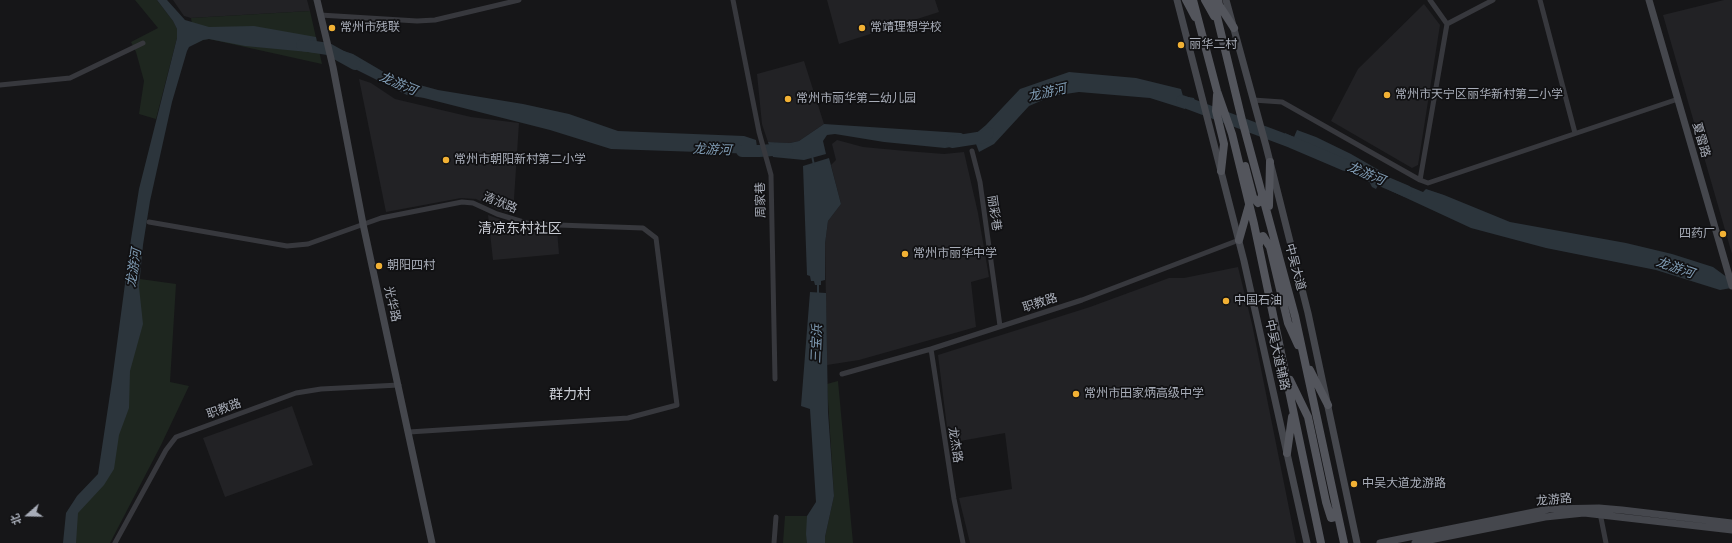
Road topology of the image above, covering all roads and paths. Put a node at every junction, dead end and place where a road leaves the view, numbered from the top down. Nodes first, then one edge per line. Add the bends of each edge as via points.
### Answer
1 (317, 0) edge
2 (519, 0) edge
3 (733, 0) edge
4 (1177, 0) edge
5 (1186, 0) edge
6 (1193, 0) edge
7 (1205, 0) edge
8 (1213, 0) edge
9 (1218, 0) edge
10 (1226, 0) edge
11 (1430, 0) edge
12 (1493, 0) edge
13 (1540, 0) edge
14 (1649, 0) edge
15 (320, 15) junction
16 (1447, 24) junction
17 (1200, 25) junction
18 (1234, 28) junction
19 (1220, 29) junction
20 (143, 43) dead end
21 (0, 85) edge
22 (1217, 91) junction
23 (1678, 99) junction
24 (1253, 100) junction
25 (1575, 133) junction
26 (1232, 134) junction
27 (972, 151) dead end
28 (1270, 162) junction
29 (1221, 170) junction
30 (1420, 180) junction
31 (1262, 193) junction
32 (1249, 204) junction
33 (1269, 217) junction
34 (149, 222) dead end
35 (363, 224) junction
36 (1239, 240) junction
37 (1258, 246) junction
38 (1732, 286) edge
39 (1000, 326) junction
40 (931, 349) junction
41 (1305, 360) junction
42 (1284, 366) junction
43 (842, 374) dead end
44 (774, 379) dead end
45 (399, 385) junction
46 (1328, 405) junction
47 (1293, 410) junction
48 (409, 432) junction
49 (1287, 453) junction
50 (1336, 504) junction
51 (1600, 512) junction
52 (776, 517) dead end
53 (1732, 523) edge
54 (1732, 530) edge
55 (116, 543) edge
56 (432, 543) edge
57 (774, 543) edge
58 (963, 543) edge
59 (1307, 543) edge
60 (1321, 543) edge
61 (1344, 543) edge
62 (1357, 543) edge
63 (1380, 543) edge
64 (1415, 543) edge
65 (1606, 543) edge

1 - 15 main road, 光华路
2 - 15 street via 435,20
3 - 44 street, 周家巷 via 759,132 771,175
4 - 29 main road, 中吴大道辅路
5 - 17 main road
6 - 17 main road
7 - 19 main road
8 - 19 main road, 中吴大道
9 - 18 main road
10 - 18 main road
11 - 16 street
12 - 16 street
13 - 25 street
14 - 23 main road, 夏雷路
15 - 35 main road, 光华路 via 328,41
16 - 30 street
17 - 22 main road
18 - 24 main road
19 - 31 main road, 中吴大道
20 - 21 street via 70,78
22 - 26 main road
22 - 29 main road via 1216,111 1224,144
23 - 25 street
23 - 38 main road, 夏雷路
24 - 28 main road
24 - 30 street via 1282,102
25 - 30 street via 1428,183
26 - 31 main road via 1244,163 1253,197 1258,203 1261,202
26 - 32 main road
27 - 39 street, 丽彩巷 via 980,182
28 - 33 main road
28 - 46 main road
29 - 36 main road, 中吴大道辅路
31 - 33 main road, 中吴大道
32 - 36 main road
32 - 37 main road
33 - 41 main road, 中吴大道
34 - 35 street, 清洑路 via 287,246 308,244
35 - 45 main road, 光华路
35 - 48 street, 清洑路 via 462,202 474,203 497,214 530,224 643,228 656,238 677,405 628,418
36 - 39 street, 职教路 via 1082,300
36 - 49 main road, 中吴大道辅路
37 - 41 main road via 1260,237 1263,236 1270,247 1288,323
37 - 42 main road
39 - 40 street, 职教路
40 - 43 street, 职教路
40 - 58 street, 龙杰路
41 - 46 main road
41 - 50 main road, 中吴大道
42 - 47 main road
42 - 50 main road via 1308,417 1331,518 1335,517
45 - 48 main road, 光华路
45 - 55 street, 职教路 via 321,389 296,393 176,437 166,450
46 - 62 main road
47 - 49 main road
47 - 60 main road
48 - 56 main road, 光华路
49 - 59 main road, 中吴大道辅路
50 - 61 main road, 中吴大道
51 - 53 main road, 龙游路 via 1638,511
51 - 54 main road, 龙游路
51 - 63 main road, 龙游路 via 1549,509
51 - 64 main road, 龙游路 via 1545,517
51 - 65 street
52 - 57 street

